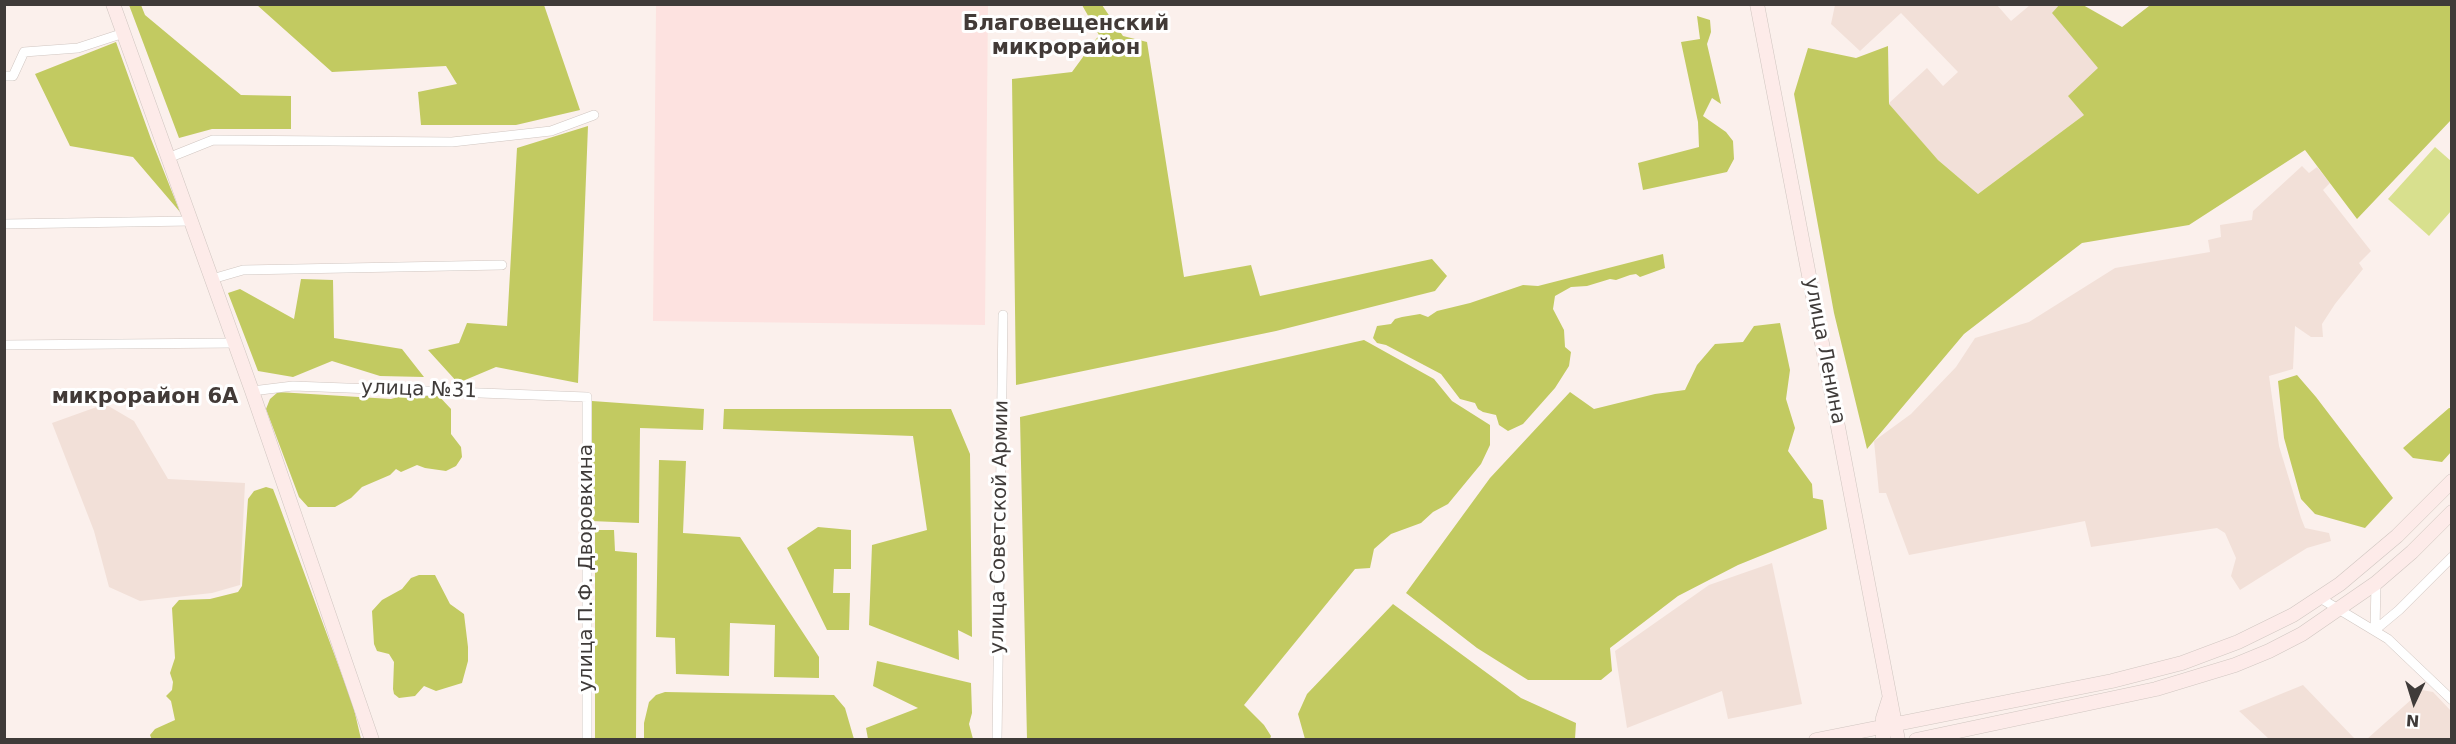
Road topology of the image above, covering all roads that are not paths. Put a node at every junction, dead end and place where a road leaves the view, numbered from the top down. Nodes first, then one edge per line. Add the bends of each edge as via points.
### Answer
1 (113, 4) edge
2 (1757, 4) edge
3 (124, 33) junction
4 (4, 76) edge
5 (594, 116) dead end
6 (168, 158) junction
7 (191, 221) junction
8 (4, 224) edge
9 (502, 265) dead end
10 (212, 279) junction
11 (1003, 315) dead end
12 (235, 343) junction
13 (4, 345) edge
14 (252, 391) junction
15 (587, 397) joint
16 (2451, 481) edge
17 (2451, 512) edge
18 (2451, 558) edge
19 (2362, 568) junction
20 (2376, 583) junction
21 (2320, 598) junction
22 (2340, 610) junction
23 (2375, 630) junction
24 (2112, 681) junction
25 (2116, 699) junction
26 (2451, 700) edge
27 (1887, 731) edge
28 (372, 740) edge
29 (587, 740) edge
30 (997, 740) edge
31 (1816, 740) edge
32 (1898, 740) edge
33 (1916, 740) edge

1 - 3 main road
2 - 27 main road, улица Ленина via 1890,697
3 - 4 street via 78,48 24,52 13,76
3 - 6 main road
5 - 6 street via 551,131 452,142 213,140
6 - 7 main road
7 - 8 street
7 - 10 main road
9 - 10 street via 243,270
10 - 12 main road
11 - 30 street, улица Советской Армии
12 - 13 street
12 - 14 main road
14 - 15 street, улица №31 via 293,386
14 - 28 main road
15 - 29 street, улица П.Ф. Дворовкина
16 - 19 main road
17 - 20 main road
18 - 23 street
19 - 20 main road
19 - 21 main road
20 - 22 main road
20 - 23 street
21 - 22 street
21 - 24 main road via 2238,642 2182,663
22 - 23 street
22 - 25 main road via 2302,634 2235,665
23 - 26 street
24 - 25 main road
24 - 27 main road
25 - 33 main road
27 - 31 main road
27 - 32 main road, улица Ленина

